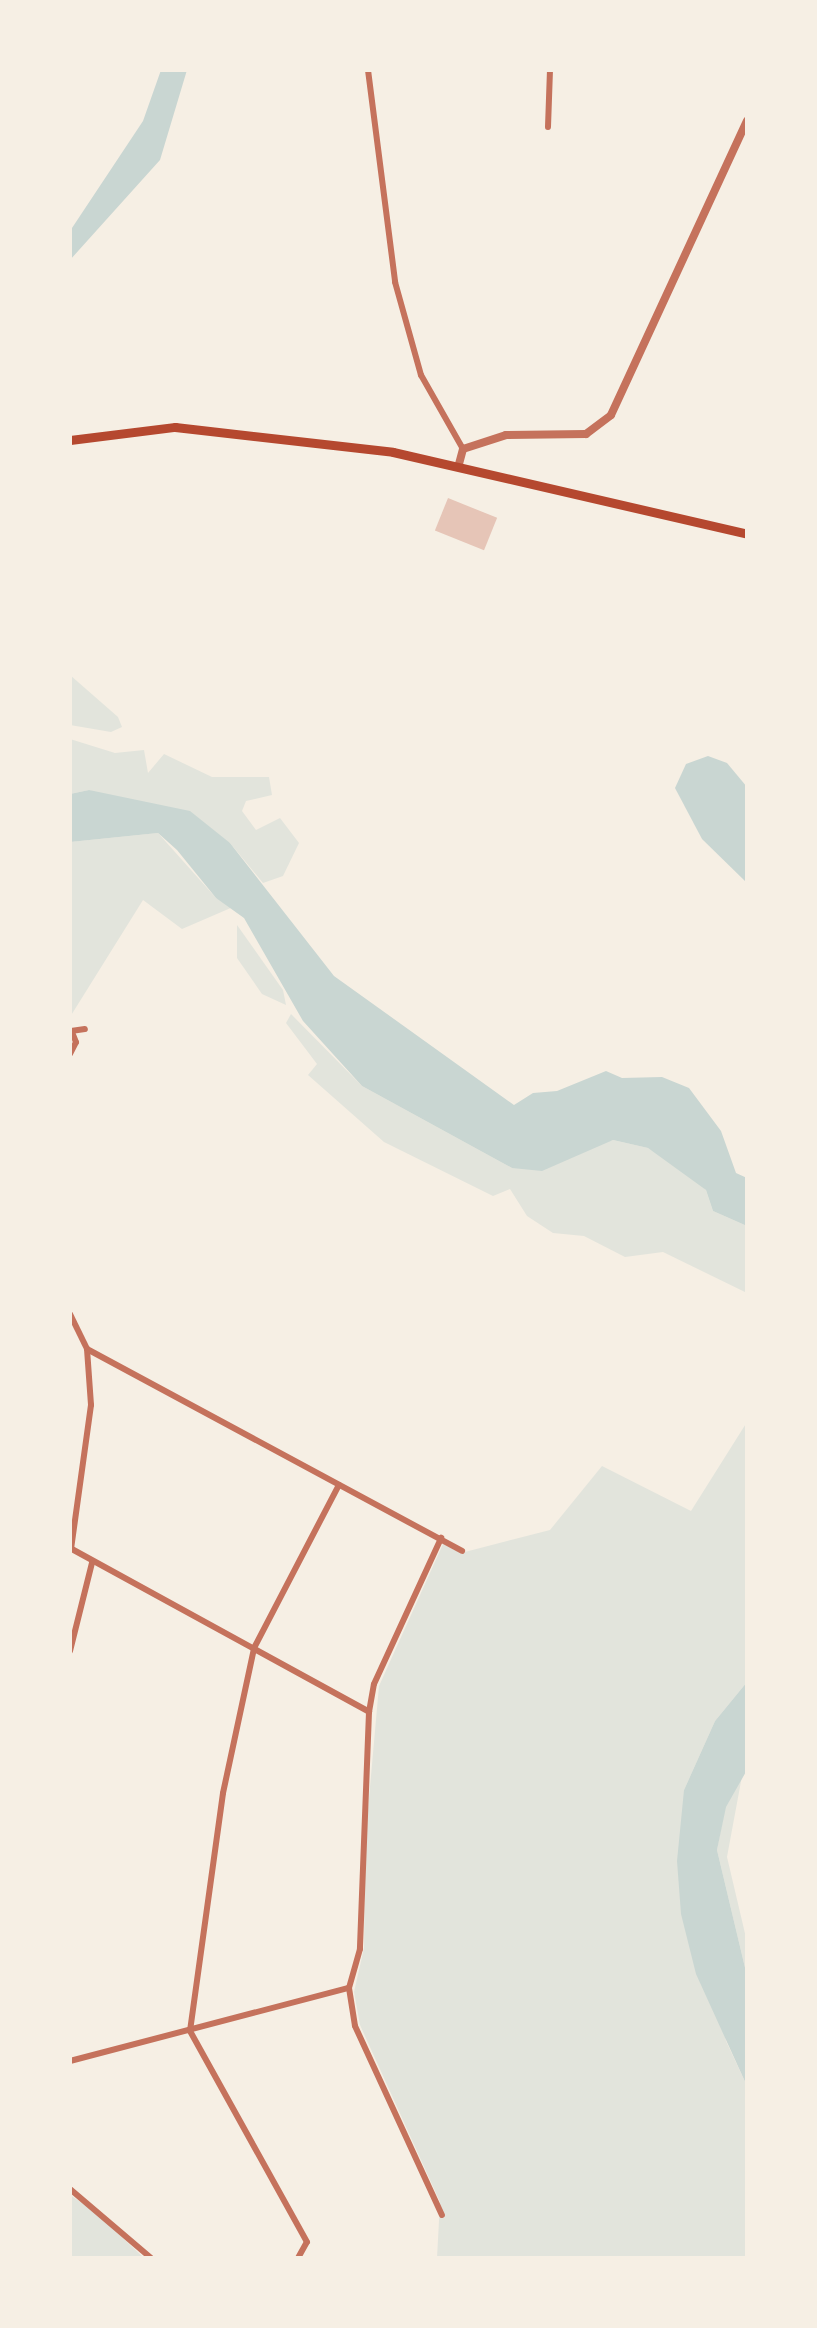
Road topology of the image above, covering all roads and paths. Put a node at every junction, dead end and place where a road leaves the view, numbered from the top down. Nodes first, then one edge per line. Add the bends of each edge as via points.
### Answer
1 (368, 70) edge
2 (550, 70) edge
3 (747, 122) edge
4 (548, 126) dead end
5 (70, 440) edge
6 (463, 449) junction
7 (459, 464) junction
8 (747, 534) edge
9 (86, 1029) dead end
10 (71, 1031) edge
11 (70, 1054) edge
12 (70, 1314) edge
13 (87, 1350) junction
14 (339, 1485) junction
15 (441, 1538) junction
16 (70, 1549) edge
17 (462, 1551) dead end
18 (92, 1564) junction
19 (254, 1648) junction
20 (70, 1650) edge
21 (370, 1712) junction
22 (349, 1988) junction
23 (190, 2031) junction
24 (70, 2062) edge
25 (70, 2189) edge
26 (442, 2214) dead end
27 (151, 2258) edge
28 (298, 2258) edge

1 - 6 street via 394,282 421,376
2 - 4 street
3 - 6 street via 612,415 586,434 522,432
5 - 7 main road via 175,427
6 - 7 street
7 - 8 main road
9 - 10 street
10 - 11 street via 76,1042
12 - 13 street
13 - 14 street
13 - 16 street via 90,1405
14 - 15 street
14 - 19 street
15 - 17 street
15 - 21 street via 374,1684
16 - 18 street
18 - 19 street
18 - 20 street
19 - 21 street
19 - 23 street via 223,1793
21 - 22 street via 360,1949
22 - 23 street
22 - 26 street via 355,2026
23 - 24 street
23 - 28 street via 306,2242
25 - 27 street

